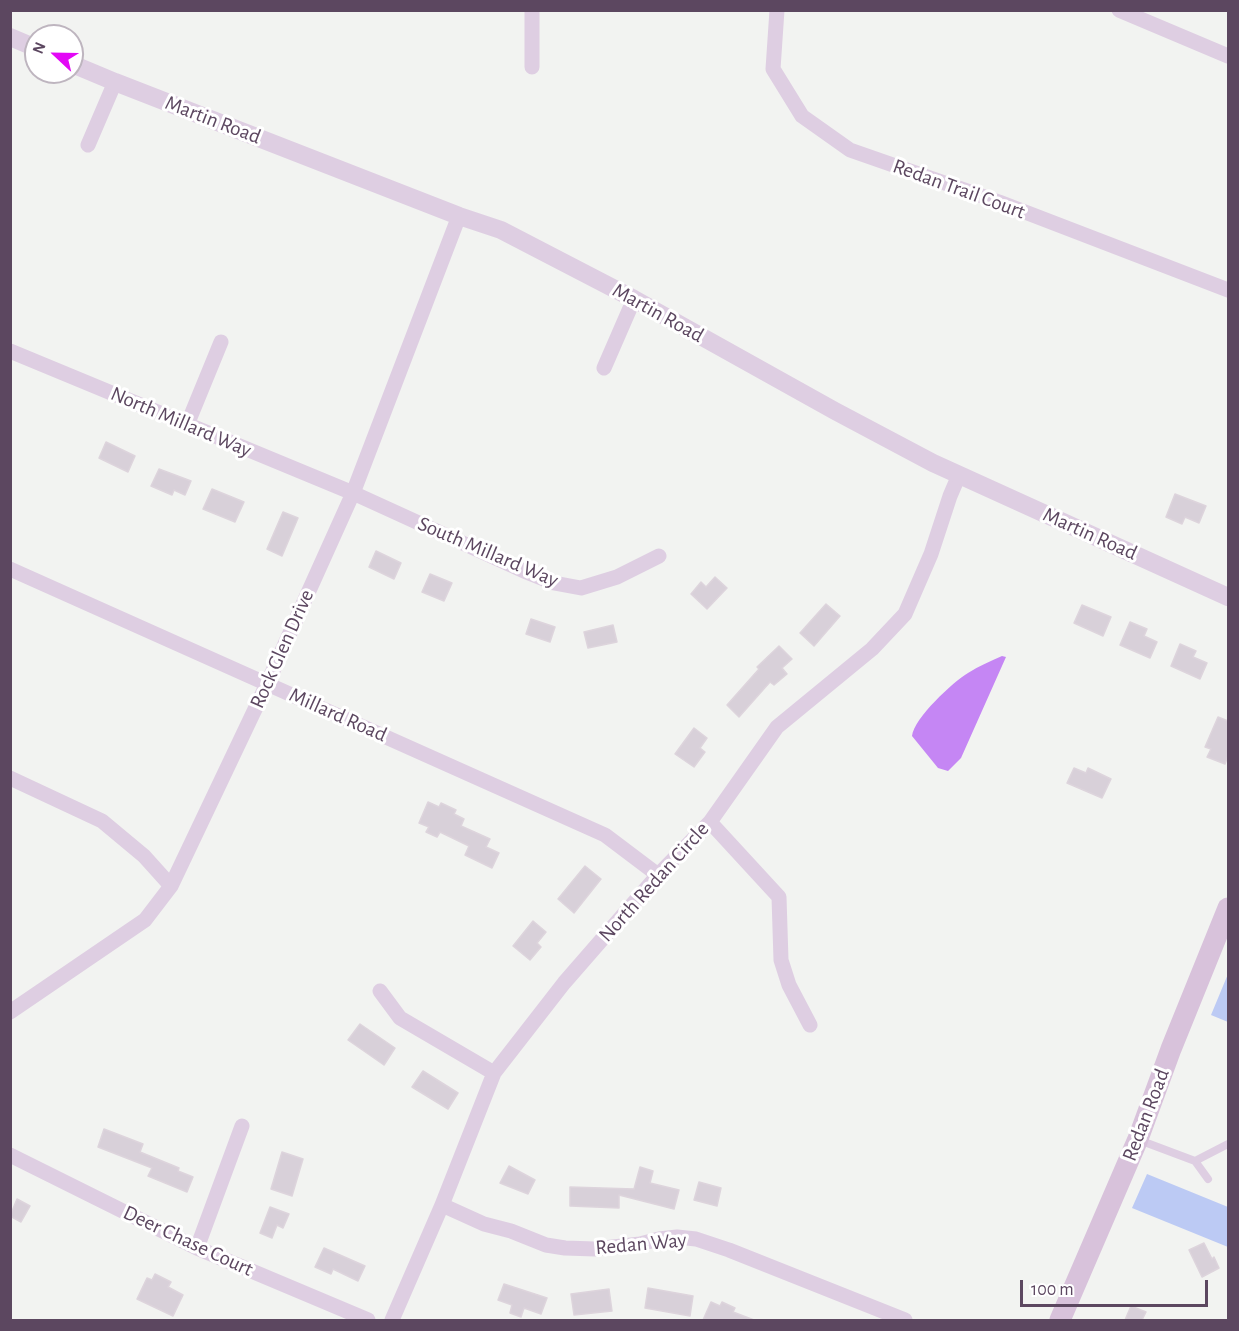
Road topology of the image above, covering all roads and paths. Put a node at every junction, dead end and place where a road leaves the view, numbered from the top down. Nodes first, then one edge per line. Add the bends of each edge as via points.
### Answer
1 (532, 10) edge
2 (777, 10) edge
3 (1119, 10) edge
4 (1228, 56) edge
5 (532, 67) dead end
6 (84, 69) edge
7 (115, 82) junction
8 (88, 145) dead end
9 (459, 216) junction
10 (1228, 290) edge
11 (634, 298) junction
12 (221, 342) dead end
13 (10, 351) edge
14 (604, 368) dead end
15 (188, 425) junction
16 (959, 476) junction
17 (353, 493) junction
18 (659, 556) dead end
19 (10, 569) edge
20 (1228, 597) edge
21 (267, 684) junction
22 (10, 778) edge
23 (710, 822) junction
24 (658, 875) junction
25 (171, 886) junction
26 (1228, 908) edge
27 (380, 991) dead end
28 (10, 1012) edge
29 (810, 1025) dead end
30 (494, 1073) junction
31 (242, 1126) dead end
32 (1138, 1139) junction
33 (1228, 1144) edge
34 (10, 1155) edge
35 (1195, 1161) junction
36 (1208, 1179) dead end
37 (442, 1205) junction
38 (197, 1248) junction
39 (368, 1320) edge
40 (392, 1320) edge
41 (905, 1320) edge
42 (1060, 1320) edge

1 - 5 street
2 - 10 street, Redan Trail Court via 773,69 802,116 850,150
3 - 4 street
6 - 7 street, Martin Road
7 - 8 street
7 - 9 street, Martin Road
9 - 11 street, Martin Road via 501,230
9 - 17 street, Rock Glen Drive
11 - 14 street
11 - 16 street, Martin Road
12 - 15 street
13 - 15 street, North Millard Way
15 - 17 street, North Millard Way
16 - 20 street, Martin Road
16 - 23 street, North Redan Circle via 905,614 872,649 777,727
17 - 18 street, South Millard Way via 554,583 581,588 617,577
17 - 21 street, Rock Glen Drive
19 - 21 street, Millard Road
21 - 24 street, Millard Road via 605,835
21 - 25 street, Rock Glen Drive
22 - 25 street via 102,821 144,856
23 - 24 street, North Redan Circle
23 - 29 street via 779,897 781,960 789,986
24 - 30 street, North Redan Circle via 564,983
25 - 28 street, Rock Glen Drive via 145,920
26 - 32 main road, Redan Road
27 - 30 street via 400,1018
30 - 37 street, North Redan Circle
31 - 38 street
32 - 35 lane
32 - 42 main road, Redan Road
33 - 35 lane
34 - 38 street, Deer Chase Court
35 - 36 lane
37 - 40 street, North Redan Circle
37 - 41 street, Redan Way via 484,1224 565,1248 595,1249 658,1239 696,1239
38 - 39 street, Deer Chase Court

